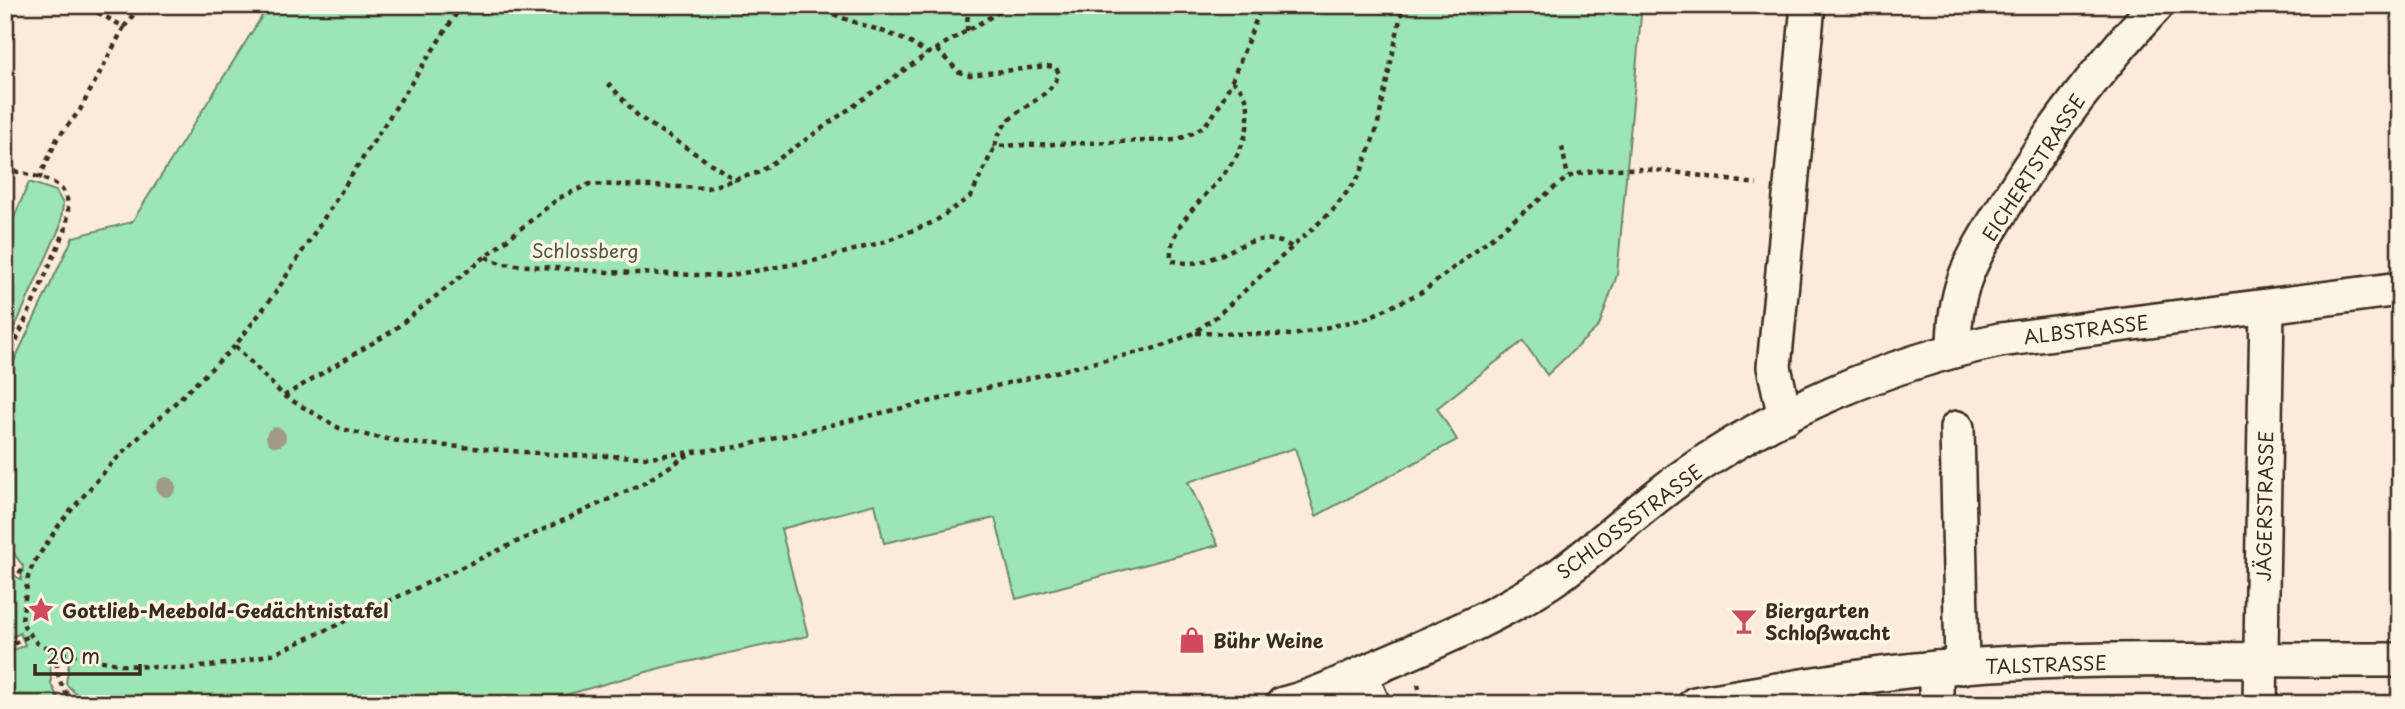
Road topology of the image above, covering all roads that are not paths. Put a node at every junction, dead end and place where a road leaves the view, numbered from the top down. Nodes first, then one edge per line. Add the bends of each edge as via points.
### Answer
1 (1808, 5) edge
2 (2157, 5) edge
3 (2400, 289) edge
4 (2267, 308) junction
5 (1954, 349) junction
6 (1785, 418) junction
7 (1957, 428) dead end
8 (2400, 660) edge
9 (2260, 661) junction
10 (1949, 667) junction
11 (1367, 689) edge
12 (1283, 704) edge
13 (1695, 704) edge
14 (1936, 704) edge
15 (2260, 704) edge

1 - 6 street via 1774,368
2 - 5 street, EICHERTSTRASSE via 2089,82 2003,207 1964,279 1955,315
3 - 4 street, ALBSTRASSE
4 - 5 street, ALBSTRASSE via 2055,331
4 - 9 street, JÄGERSTRASSE
5 - 6 street, ALBSTRASSE via 1881,373
6 - 11 street, SCHLOSSSTRASSE via 1683,477 1525,597
7 - 10 street
8 - 9 street, TALSTRASSE
9 - 10 street, TALSTRASSE
9 - 15 street, JÄGERSTRASSE
10 - 13 street, TALSTRASSE
10 - 14 street
11 - 12 street, SCHLOSSSTRASSE

